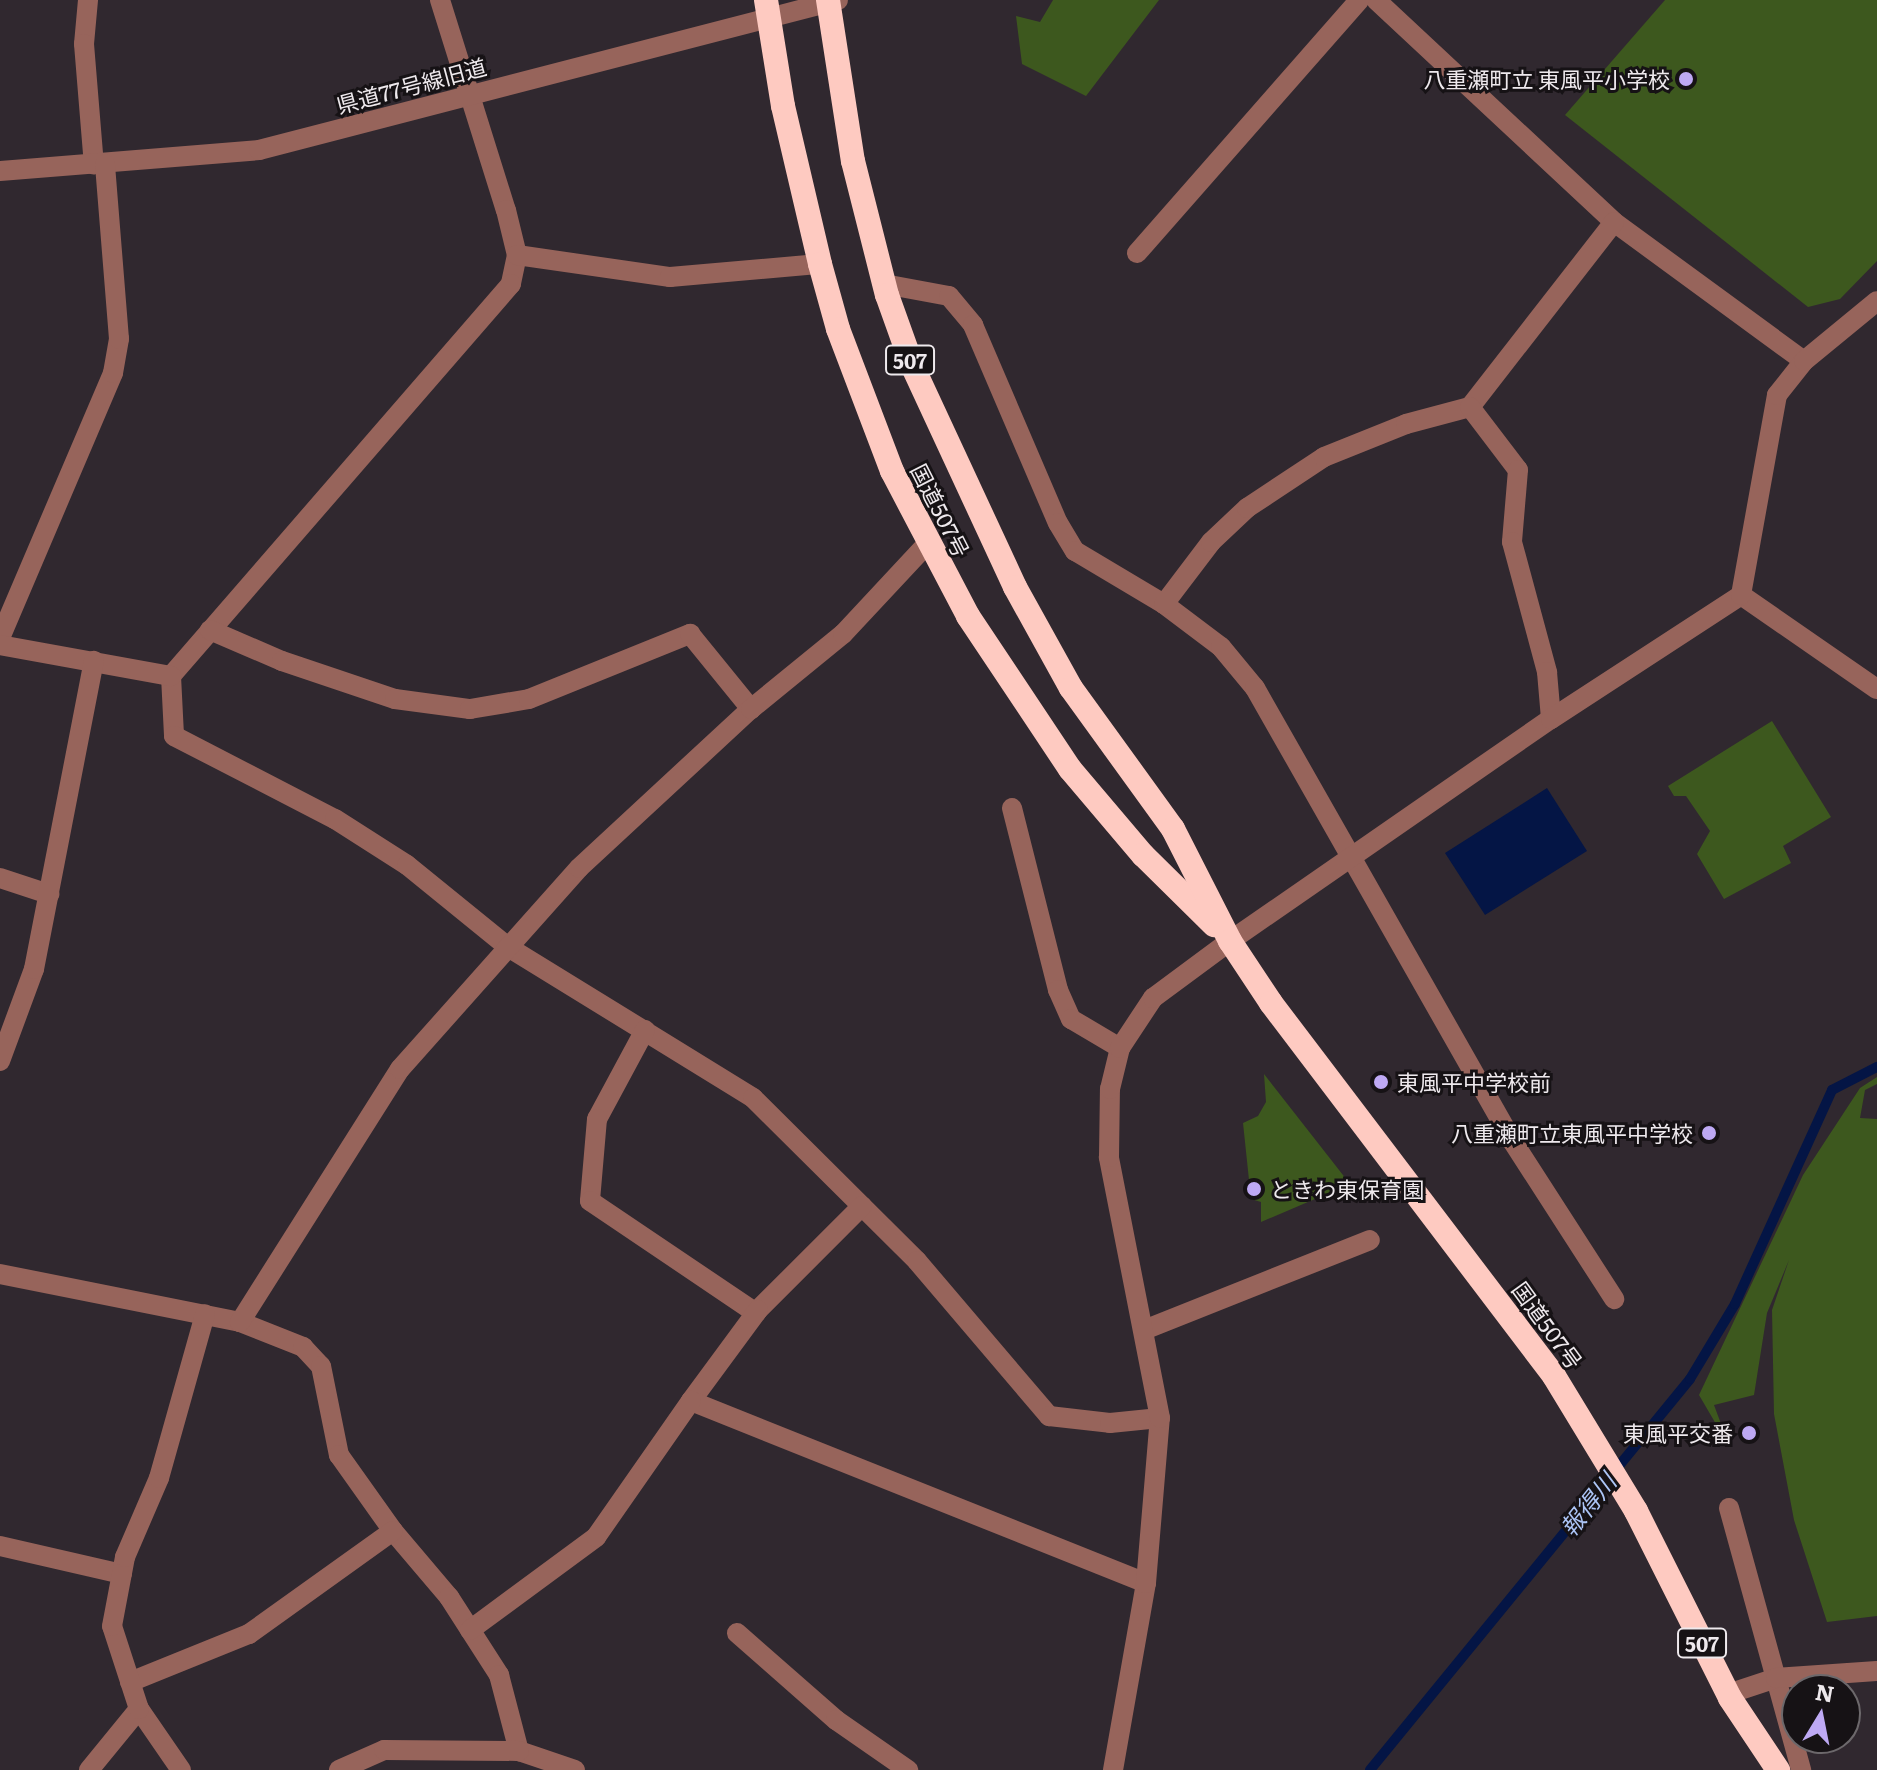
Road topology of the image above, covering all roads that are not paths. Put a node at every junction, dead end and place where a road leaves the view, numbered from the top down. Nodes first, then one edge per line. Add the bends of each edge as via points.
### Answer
1 (88, 0) edge
2 (440, 0) edge
3 (1359, 0) edge
4 (1376, 0) edge
5 (832, 2) edge
6 (767, 10) edge
7 (469, 94) junction
8 (99, 165) junction
9 (0, 171) edge
10 (1614, 222) junction
11 (1137, 253) dead end
12 (517, 255) junction
13 (820, 264) junction
14 (884, 284) junction
15 (1877, 301) edge
16 (1804, 361) junction
17 (1470, 407) junction
18 (928, 543) junction
19 (1741, 595) junction
20 (1164, 604) junction
21 (210, 630) junction
22 (0, 638) edge
23 (0, 645) edge
24 (94, 661) junction
25 (171, 676) junction
26 (1877, 689) edge
27 (751, 709) junction
28 (1551, 719) junction
29 (1012, 808) dead end
30 (1352, 855) junction
31 (0, 878) edge
32 (49, 894) junction
33 (1230, 941) junction
34 (508, 947) junction
35 (645, 1030) junction
36 (1120, 1048) junction
37 (0, 1061) edge
38 (862, 1206) junction
39 (1370, 1240) dead end
40 (0, 1274) edge
41 (1614, 1299) dead end
42 (756, 1313) junction
43 (205, 1314) junction
44 (240, 1322) junction
45 (1144, 1330) junction
46 (691, 1401) junction
47 (1160, 1418) junction
48 (1729, 1508) dead end
49 (393, 1531) junction
50 (0, 1546) edge
51 (122, 1574) junction
52 (1146, 1583) junction
53 (470, 1630) junction
54 (737, 1633) dead end
55 (1877, 1671) edge
56 (1776, 1678) junction
57 (130, 1682) junction
58 (1728, 1694) junction
59 (139, 1709) junction
60 (519, 1751) junction
61 (89, 1770) edge
62 (181, 1770) edge
63 (339, 1770) edge
64 (575, 1770) edge
65 (908, 1770) edge
66 (1113, 1770) edge
67 (1778, 1770) edge
68 (1801, 1770) edge

1 - 8 street via 84,44
2 - 7 street
3 - 11 street
4 - 10 street
5 - 6 street, 県道77号線旧道
5 - 14 highway, 国道507号 / 507 via 853,161
6 - 7 street, 県道77号線旧道
6 - 13 highway, 国道507号 / 507
7 - 8 street, 県道77号線旧道 via 259,150
7 - 12 street
8 - 9 street, 県道77号線旧道
8 - 22 street via 119,339 113,373
10 - 16 street
10 - 17 street
12 - 13 street via 670,277
12 - 21 street via 511,284
13 - 18 highway, 国道507号 / 507 via 861,396
14 - 20 street via 949,296 973,325 1075,551
14 - 33 highway, 国道507号 / 507 via 912,365 1015,587 1071,688 1173,829
15 - 16 street
16 - 19 street via 1777,395
17 - 20 street via 1406,424 1324,457 1247,508 1211,542
17 - 28 street via 1518,470 1512,542 1547,672
18 - 27 street via 843,634
18 - 33 highway, 国道507号 / 507 via 1005,676 1070,769 1143,855
19 - 26 street
19 - 28 street
20 - 30 street via 1221,647 1255,688
21 - 25 street
21 - 27 street via 395,699 470,709 529,699 690,634
23 - 24 street
24 - 25 street
24 - 32 street
25 - 34 street via 174,736 264,779 377,844
27 - 34 street via 579,868
28 - 30 street
29 - 36 street via 1058,990 1071,1019
30 - 33 street
30 - 41 street via 1513,1142
31 - 32 street
32 - 37 street via 34,969
33 - 36 street via 1153,998
33 - 58 highway, 国道507号 / 507 via 1554,1376 1636,1511
34 - 35 street
34 - 44 street via 400,1069
35 - 38 street via 753,1098
35 - 42 street via 597,1119 590,1201
36 - 45 street via 1110,1089 1109,1157
38 - 42 street
38 - 47 street via 917,1261 1049,1416 1110,1423
39 - 45 street
40 - 43 street
42 - 46 street
43 - 44 street
43 - 51 street via 159,1478
44 - 49 street via 303,1347 321,1366 339,1455
45 - 47 street
46 - 52 street
46 - 53 street via 596,1537
47 - 52 street
48 - 56 street
49 - 53 street
49 - 57 street via 249,1634
50 - 51 street
51 - 57 street via 112,1626
52 - 66 street
53 - 60 street via 499,1675
54 - 65 street via 836,1720
55 - 56 street
56 - 58 street
56 - 68 street
57 - 59 street
58 - 67 highway, 国道507号 / 507
59 - 61 street
59 - 62 street
60 - 63 street via 384,1750
60 - 64 street

